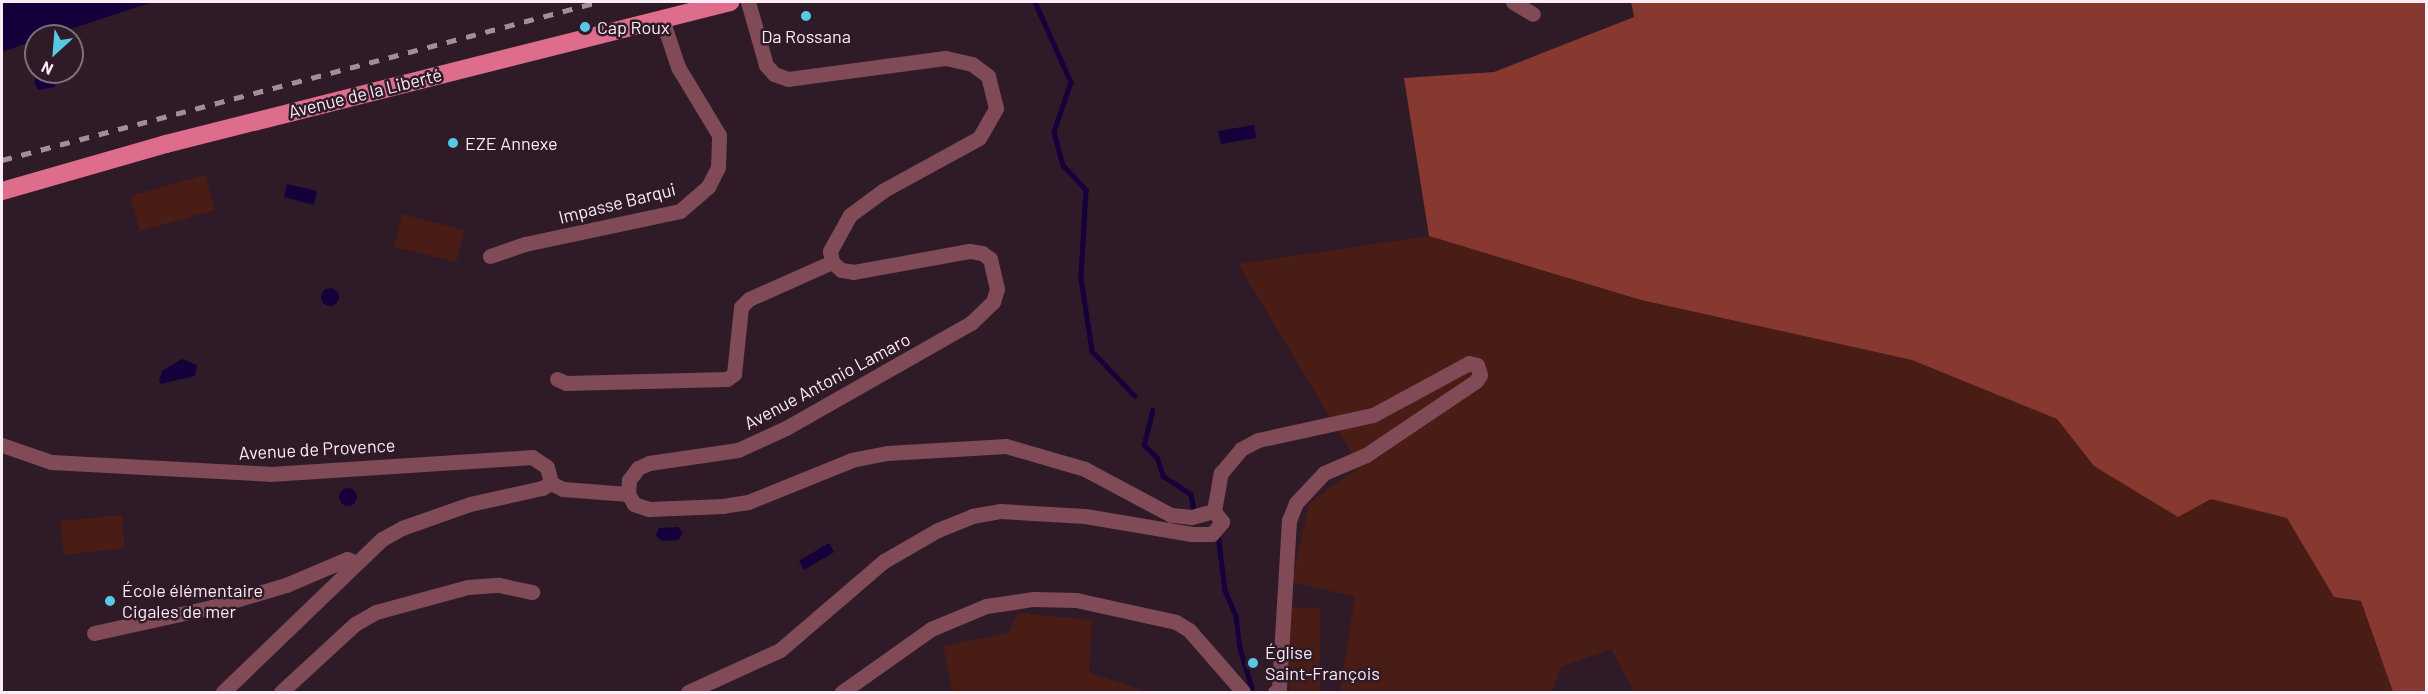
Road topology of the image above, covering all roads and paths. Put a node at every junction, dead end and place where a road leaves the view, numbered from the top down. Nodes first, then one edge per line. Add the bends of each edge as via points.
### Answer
1 (730, 2) edge
2 (748, 2) edge
3 (1513, 2) edge
4 (1533, 14) dead end
5 (662, 19) junction
6 (2, 191) edge
7 (490, 256) dead end
8 (832, 262) junction
9 (557, 379) dead end
10 (2, 445) edge
11 (551, 483) junction
12 (628, 494) junction
13 (1214, 511) junction
14 (354, 562) junction
15 (532, 592) dead end
16 (94, 633) dead end
17 (223, 693) edge
18 (281, 693) edge
19 (688, 693) edge
20 (842, 693) edge
21 (1243, 693) edge
22 (1275, 693) edge

1 - 5 main road, Avenue de la Liberté
2 - 8 street via 766,65 774,74 788,79 945,58 972,64 988,76 995,92 996,108 979,138 884,190 850,215 834,237
3 - 4 street
5 - 6 main road, Avenue de la Liberté via 177,141
5 - 7 street, Impasse Barqui via 678,67 719,135 717,167 708,187 680,211 525,244
8 - 9 street via 749,299 741,307 734,374 727,379 566,383
8 - 12 street, Avenue Antonio Lamaro via 841,270 854,272 969,251 990,259 997,289 993,302 971,323 849,394 738,450 649,463 638,468 629,480
10 - 11 street, Avenue de Provence via 51,462 270,474 532,458 547,467
11 - 12 street via 563,489
11 - 14 street via 402,528
12 - 13 street via 634,504 649,509 723,506 748,502 852,460 898,452 1006,446 1085,470 1171,515 1191,517
13 - 19 street via 1221,516 1220,529 1212,534 1086,516 1000,511 972,516 938,530 884,561 780,650
13 - 22 street via 1221,473 1241,449 1258,440 1373,415 1469,363 1477,365 1480,375 1476,381 1366,455 1324,473 1296,503 1289,520 1279,688
14 - 16 street via 347,559 286,585 212,607
14 - 17 street
15 - 18 street via 500,585 468,587 376,612 356,624
20 - 21 street via 931,629 986,606 1034,599 1076,600 1176,622 1189,630

